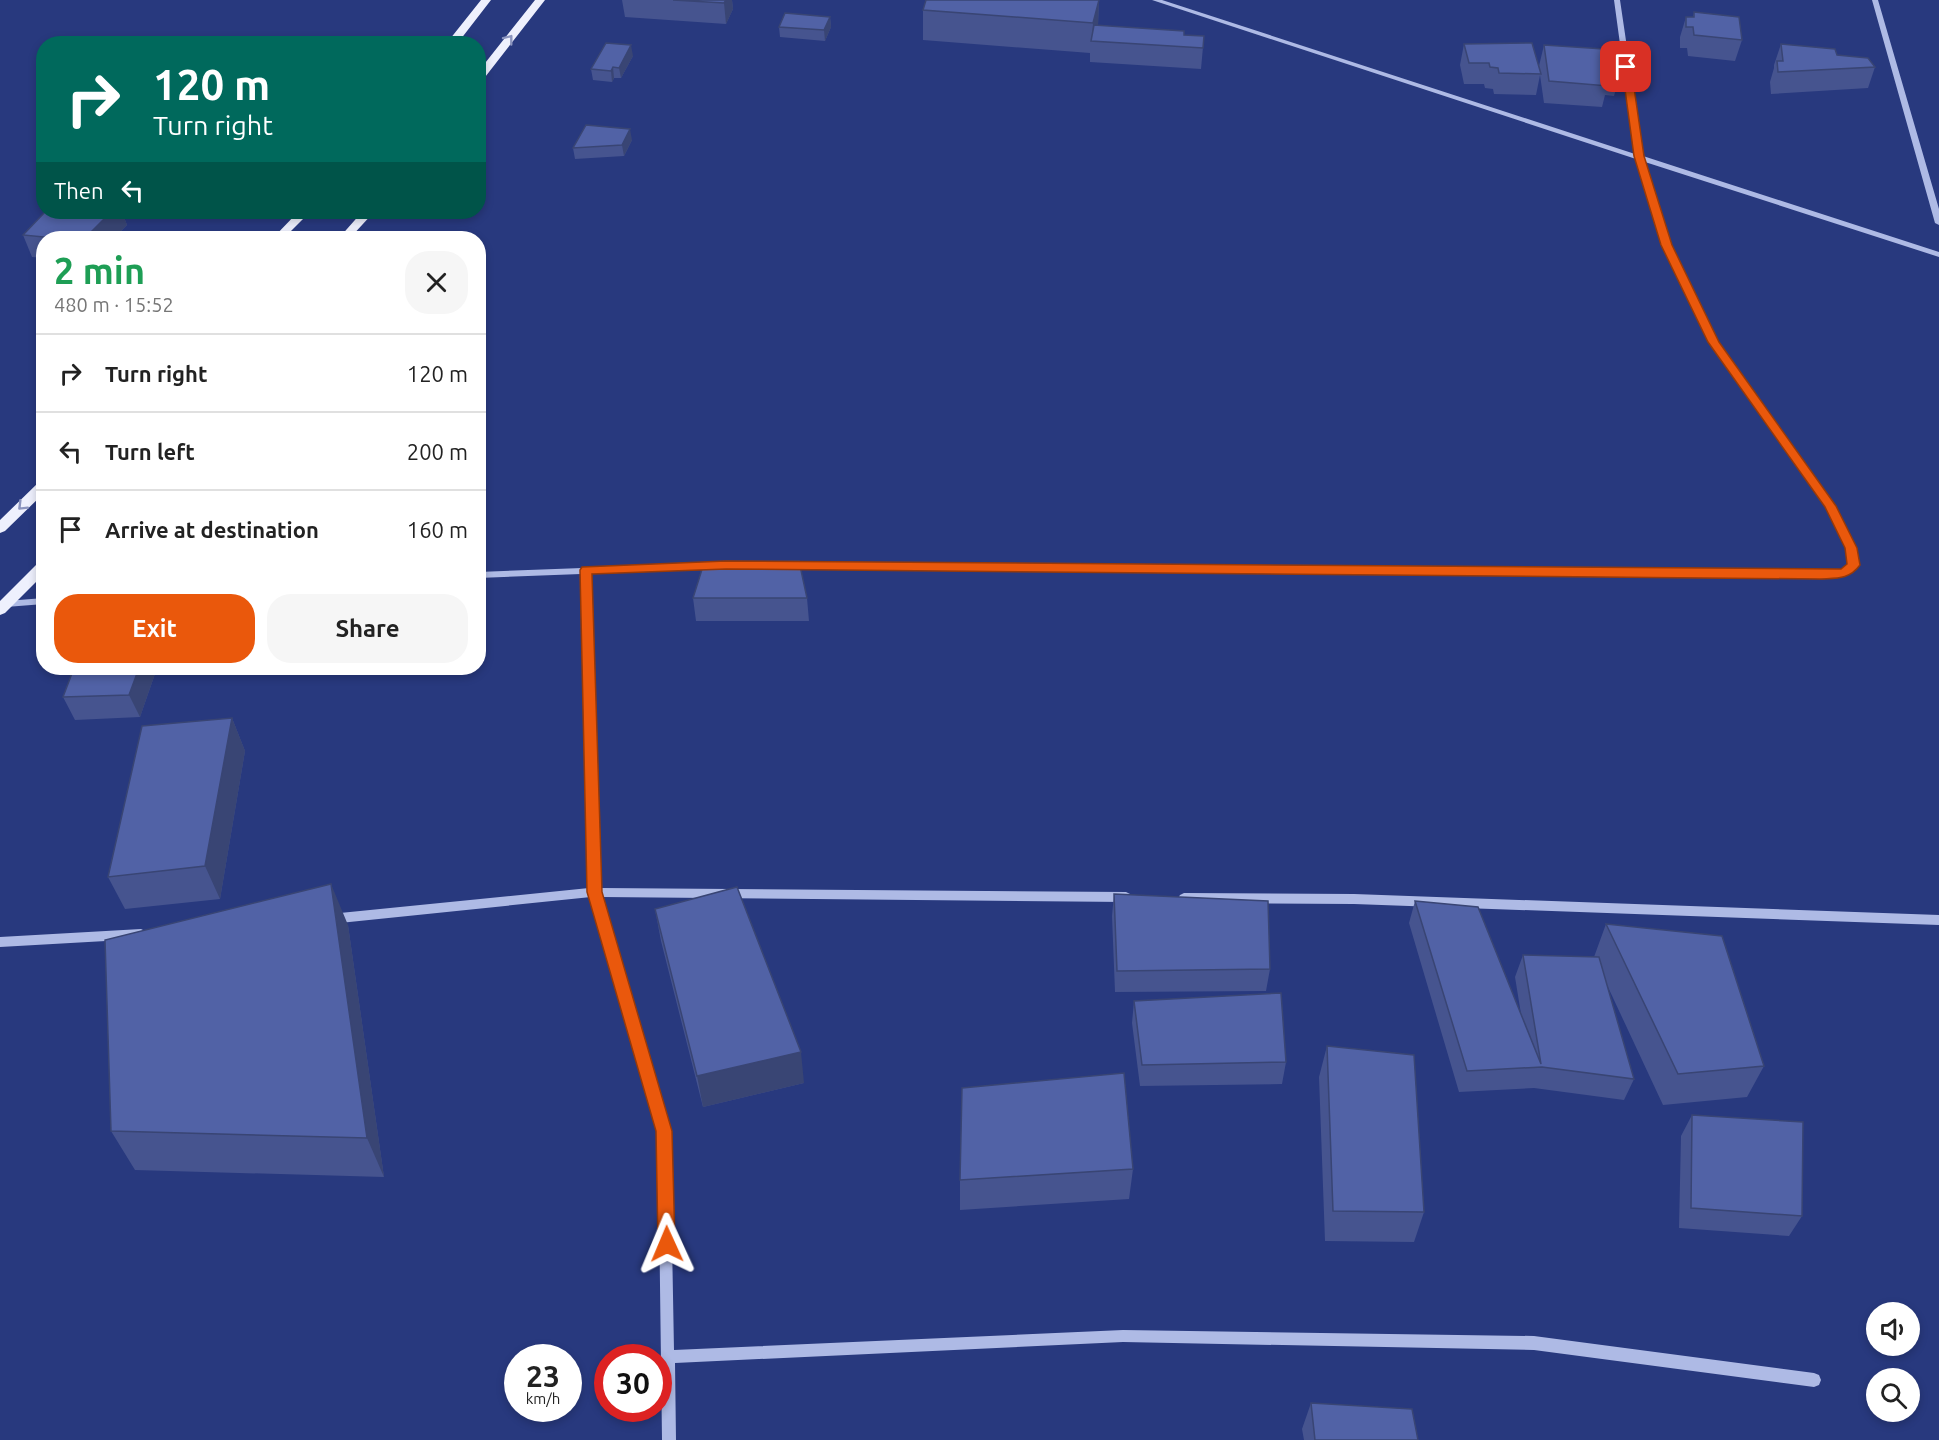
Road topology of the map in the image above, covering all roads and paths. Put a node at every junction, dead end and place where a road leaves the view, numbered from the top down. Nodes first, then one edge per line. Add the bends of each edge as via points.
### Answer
1 (486, 0) edge
2 (540, 0) edge
3 (1155, 0) edge
4 (1617, 0) edge
5 (1875, 0) edge
6 (457, 36) edge
7 (486, 69) edge
8 (1639, 156) junction
9 (297, 219) edge
10 (362, 219) edge
11 (1939, 223) edge
12 (285, 231) edge
13 (350, 231) edge
14 (1939, 255) edge
15 (36, 493) edge
16 (0, 528) edge
17 (726, 565) edge
18 (774, 566) edge
19 (586, 570) junction
20 (36, 573) edge
21 (486, 575) edge
22 (36, 602) edge
23 (3, 607) edge
24 (595, 892) junction
25 (1140, 897) edge
26 (1176, 898) edge
27 (321, 919) edge
28 (1939, 920) edge
29 (155, 933) edge
30 (0, 942) edge
31 (669, 1344) edge
32 (672, 1357) edge
33 (1814, 1380) dead end
34 (669, 1422) edge
35 (669, 1440) edge

1 - 6 main road
7 -> 2 main road
3 - 8 street
4 - 8 street
5 - 11 street
8 - 14 street
8 - 18 street via 1667,245 1713,342 1841,527 1854,565 1845,573
9 - 12 main road
10 - 13 main road
15 -> 16 main road
17 - 19 street
19 - 21 street
19 - 24 street
20 - 23 main road
22 - 23 street
24 - 25 street
24 - 27 street
24 - 31 street via 664,1131
26 - 28 street via 1354,899
29 - 30 street
32 - 33 street via 1124,1336 1534,1343
34 - 35 street

